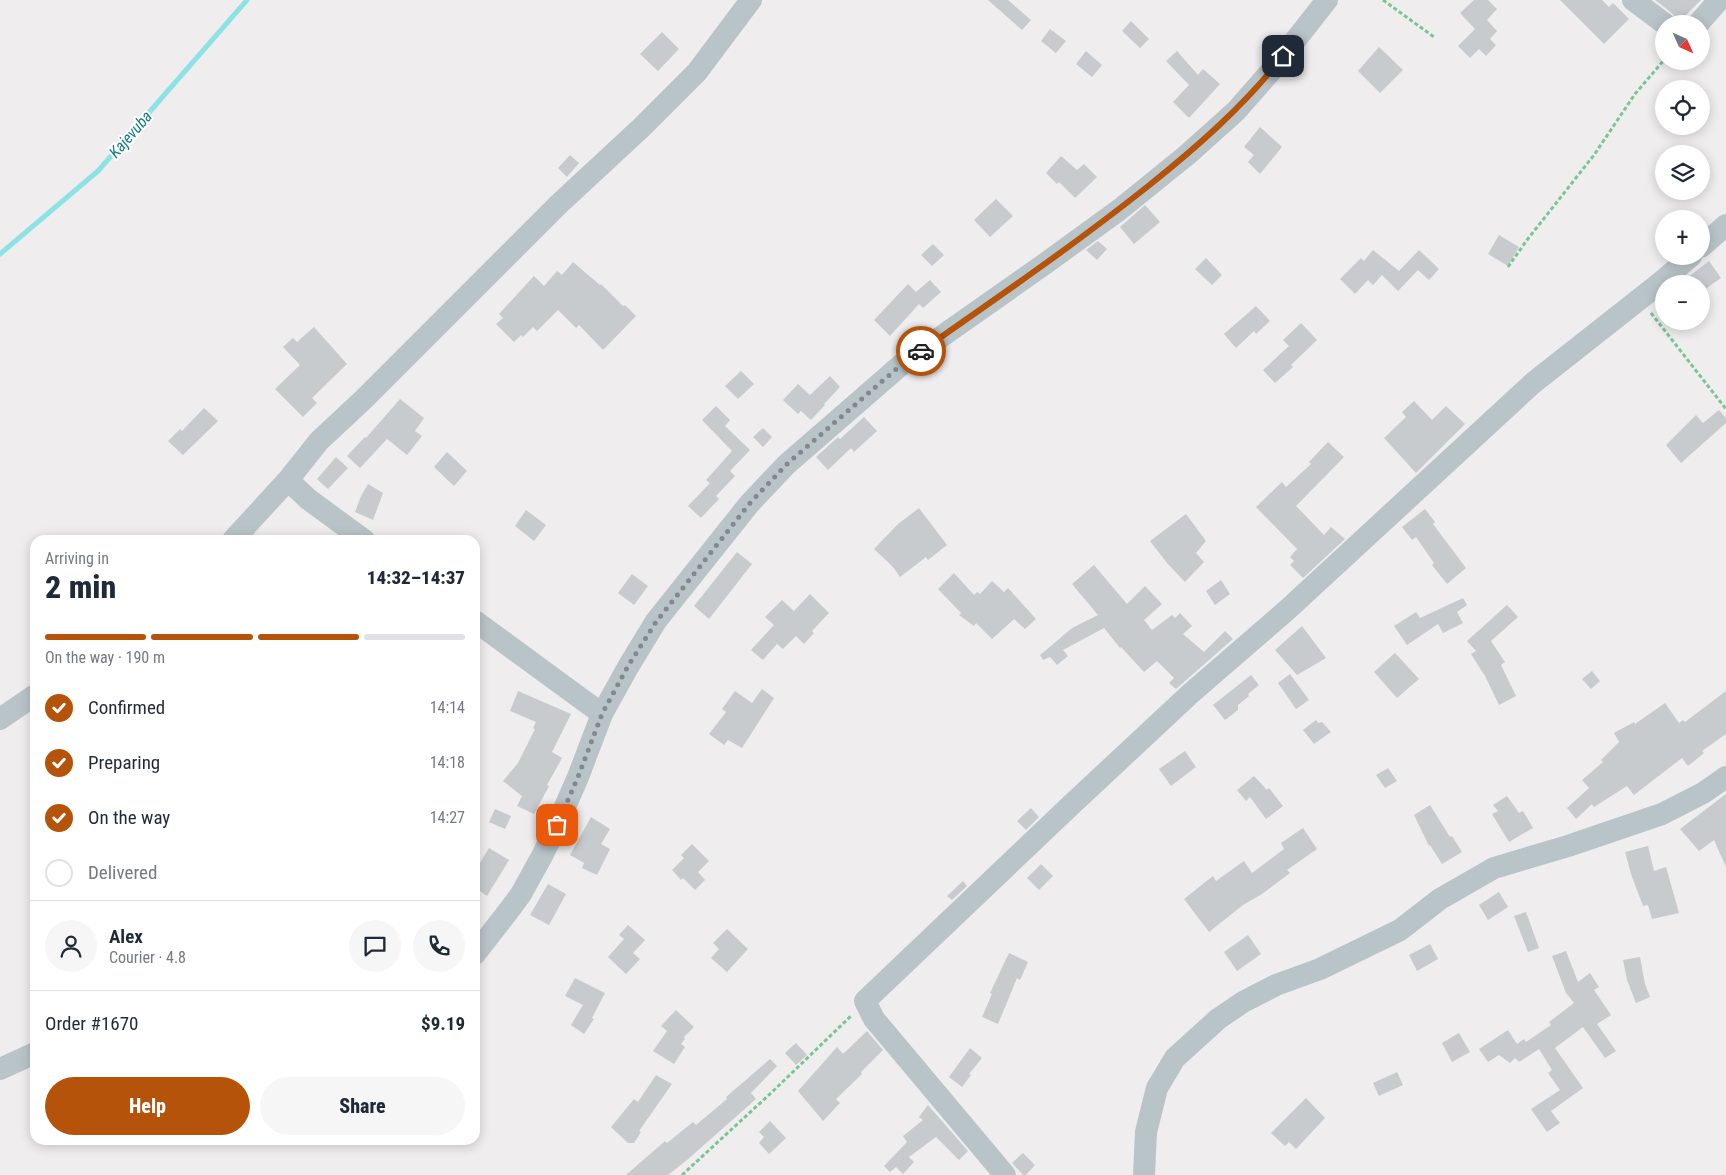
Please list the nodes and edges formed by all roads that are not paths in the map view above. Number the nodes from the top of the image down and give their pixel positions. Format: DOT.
graph roads {
  1 [pos="751,0"];
  2 [pos="1327,0"];
  3 [pos="1634,0"];
  4 [pos="1719,0"];
  5 [pos="1706,15"];
  6 [pos="1655,16"];
  7 [pos="1726,225"];
  8 [pos="1710,239"];
  9 [pos="1680,265"];
  10 [pos="288,480"];
  11 [pos="238,535"];
  12 [pos="357,535"];
  13 [pos="480,625"];
  14 [pos="30,698"];
  15 [pos="602,714"];
  16 [pos="0,719"];
  17 [pos="1726,777"];
  18 [pos="480,948"];
  19 [pos="30,1055"];
  20 [pos="0,1069"];
  21 [pos="1005,1175"];
  22 [pos="1144,1175"];
  1 -- 10 [label="street"];
  2 -- 15 [label="street"];
  3 -- 6 [label="street"];
  4 -- 5 [label="street"];
  7 -- 8 [label="street"];
  9 -- 21 [label="street"];
  10 -- 11 [label="street"];
  10 -- 12 [label="street"];
  13 -- 15 [label="street"];
  14 -- 16 [label="street"];
  15 -- 18 [label="street"];
  17 -- 22 [label="street"];
  19 -- 20 [label="street"];
}
